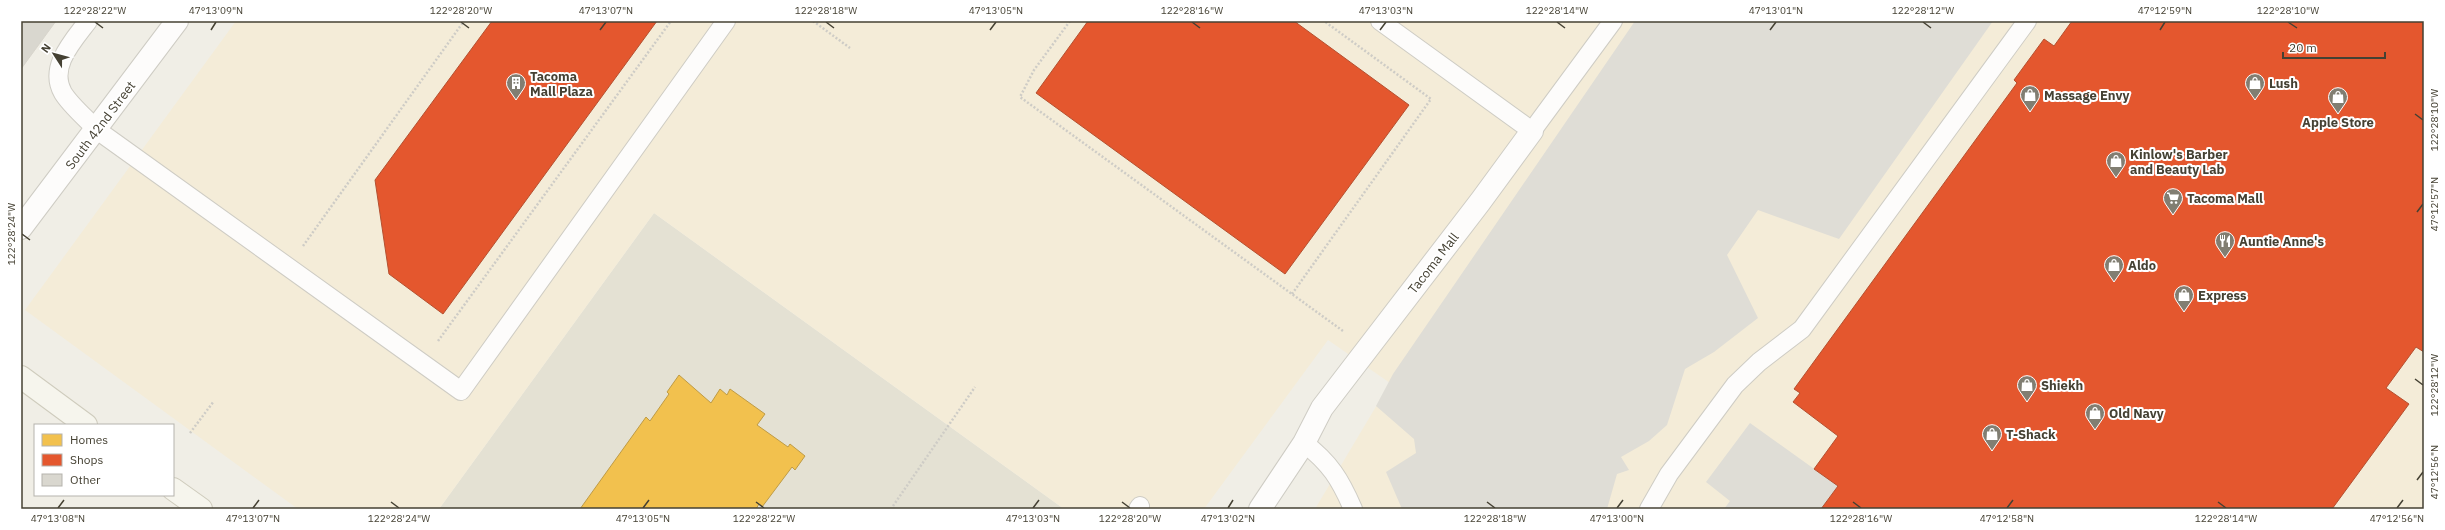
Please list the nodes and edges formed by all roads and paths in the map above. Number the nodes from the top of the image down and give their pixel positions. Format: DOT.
graph roads {
  1 [pos="88,21"];
  2 [pos="177,21"];
  3 [pos="464,21"];
  4 [pos="671,21"];
  5 [pos="726,21"];
  6 [pos="813,21"];
  7 [pos="1070,21"];
  8 [pos="1324,21"];
  9 [pos="1380,21"];
  10 [pos="1613,21"];
  11 [pos="2027,21"];
  12 [pos="850,48"];
  13 [pos="97,130"];
  14 [pos="1532,131"];
  15 [pos="21,228"];
  16 [pos="298,252"];
  17 [pos="1292,294"];
  18 [pos="1342,331"];
  19 [pos="434,347"];
  20 [pos="21,377"];
  21 [pos="975,387"];
  22 [pos="214,400"];
  23 [pos="85,424"];
  24 [pos="190,433"];
  25 [pos="1304,443"];
  26 [pos="174,490"];
  27 [pos="893,506"];
  28 [pos="201,509"];
  29 [pos="1260,509"];
  30 [pos="1353,509"];
  31 [pos="1649,509"];
  1 -- 13 [label="lane"];
  2 -- 13 [label="street, South 42nd Street"];
  3 -- 16 [label="path"];
  4 -- 19 [label="path"];
  5 -- 13 [label="lane"];
  6 -- 12 [label="path"];
  7 -- 17 [label="path"];
  8 -- 17 [label="path"];
  9 -- 14 [label="lane"];
  10 -- 14 [label="lane, Tacoma Mall"];
  11 -- 31 [label="lane"];
  13 -- 15 [label="street, South 42nd Street"];
  14 -- 25 [label="street, Tacoma Mall"];
  17 -- 18 [label="path"];
  20 -- 23 [label="main road"];
  21 -- 27 [label="path"];
  22 -- 24 [label="path"];
  25 -- 29 [label="street, Tacoma Mall"];
  25 -- 30 [label="lane"];
  26 -- 28 [label="main road"];
}
